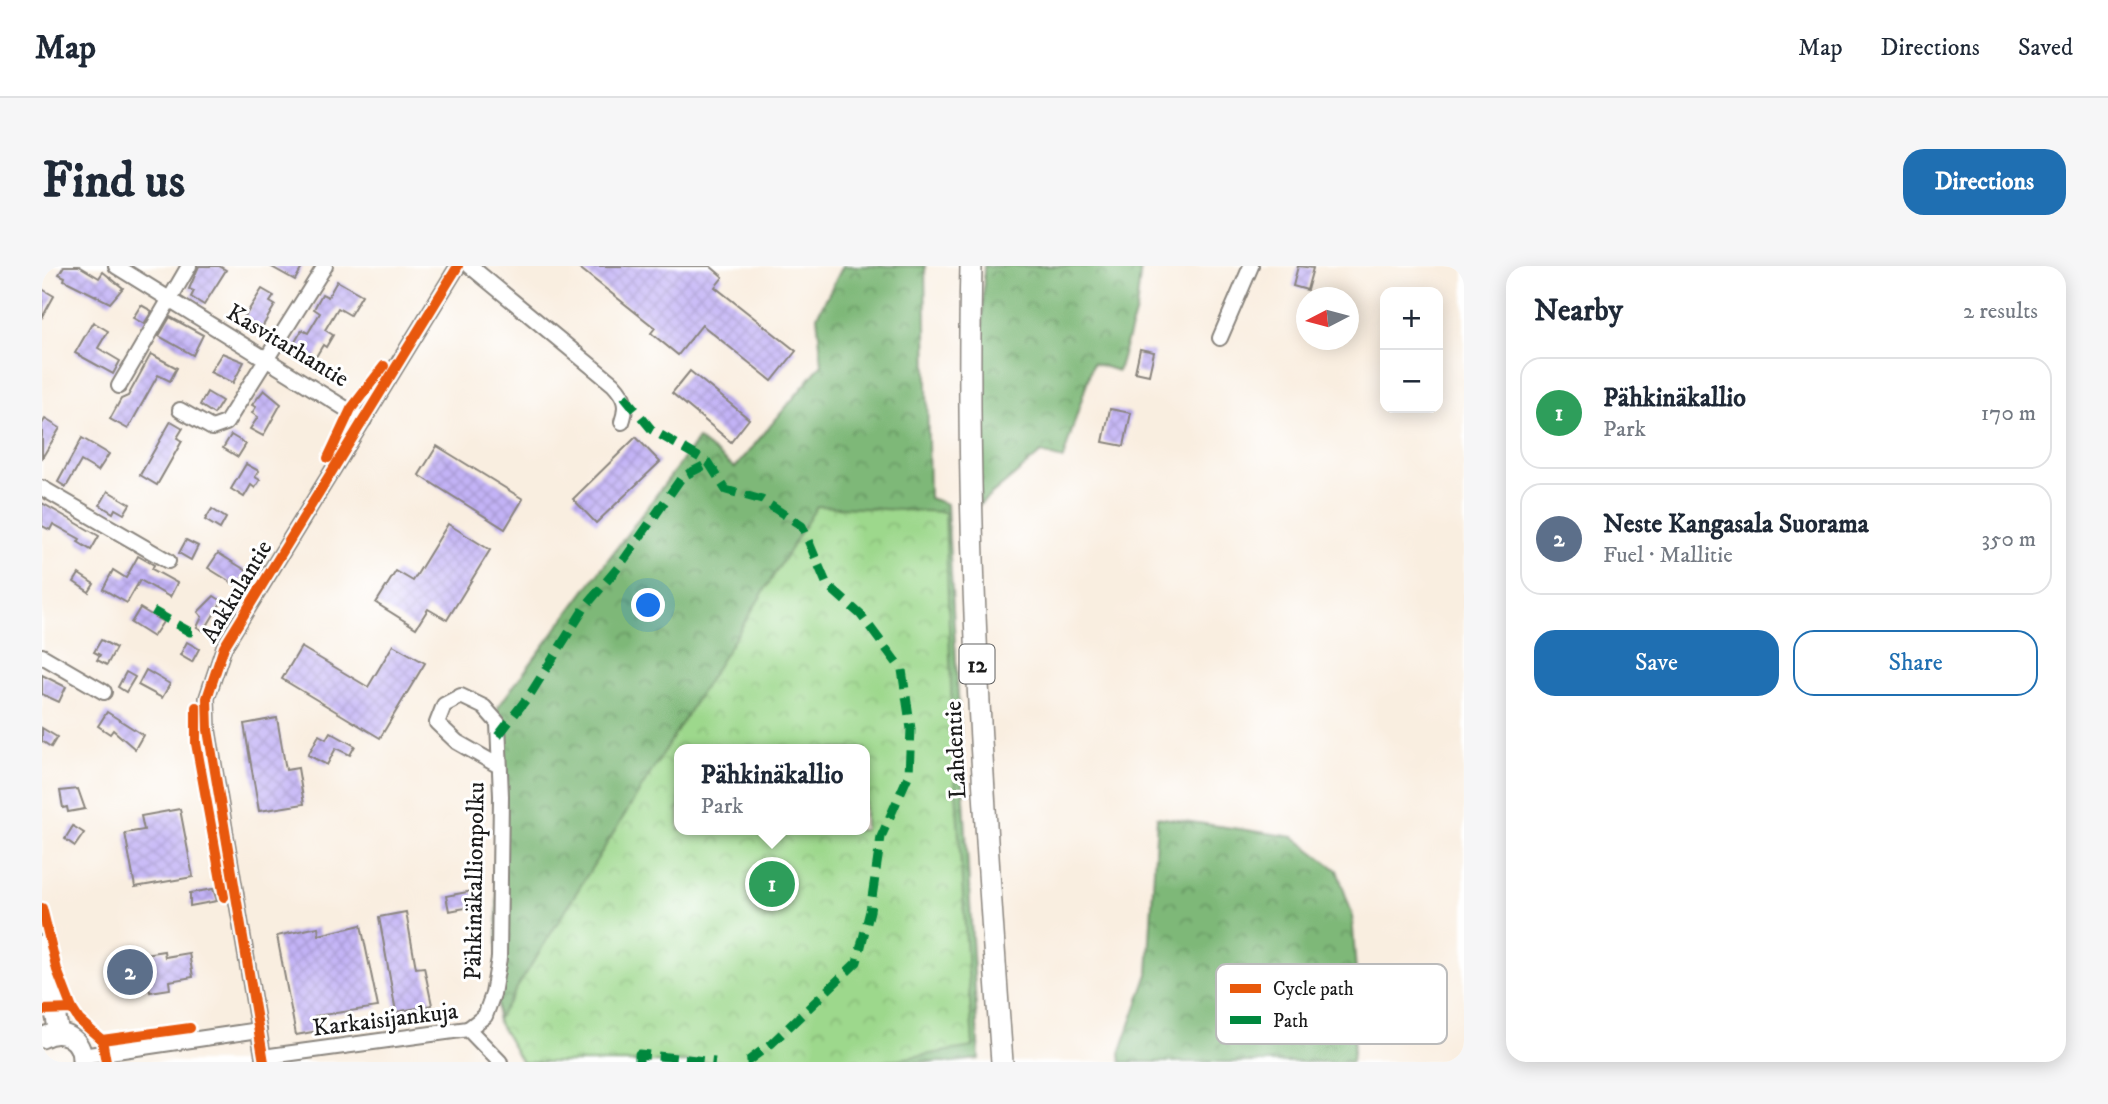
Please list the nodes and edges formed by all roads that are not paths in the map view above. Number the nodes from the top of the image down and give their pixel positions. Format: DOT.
graph roads {
  1 [pos="116,266"];
  2 [pos="189,266"];
  3 [pos="325,266"];
  4 [pos="458,266"];
  5 [pos="470,266"];
  6 [pos="971,266"];
  7 [pos="1251,266"];
  8 [pos="170,300"];
  9 [pos="1220,338"];
  10 [pos="267,359"];
  11 [pos="119,386"];
  12 [pos="180,410"];
  13 [pos="364,420"];
  14 [pos="622,422"];
  15 [pos="42,488"];
  16 [pos="168,561"];
  17 [pos="42,656"];
  18 [pos="104,692"];
  19 [pos="499,766"];
  20 [pos="42,944"];
  21 [pos="468,1028"];
  22 [pos="259,1030"];
  23 [pos="51,1035"];
  24 [pos="82,1059"];
  25 [pos="264,1060"];
  26 [pos="500,1062"];
  27 [pos="1002,1062"];
  1 -- 8 [label="street, Kasvitarhantie"];
  2 -- 8 [label="street"];
  3 -- 10 [label="street"];
  4 -- 13 [label="street, Aakkulantie"];
  5 -- 14 [label="street"];
  6 -- 27 [label="highway, Lahdentie / 12"];
  7 -- 9 [label="street"];
  8 -- 10 [label="street, Kasvitarhantie"];
  8 -- 11 [label="street"];
  10 -- 12 [label="street"];
  10 -- 13 [label="street, Kasvitarhantie"];
  13 -- 22 [label="street, Aakkulantie"];
  15 -- 16 [label="street"];
  17 -- 18 [label="street"];
  19 -- 19 [label="street, Pähkinäkallionpolku"];
  19 -- 21 [label="street, Pähkinäkallionpolku"];
  20 -- 23 [label="main road"];
  21 -- 25 [label="street, Karkaisijankuja"];
  21 -- 26 [label="street, Karkaisijankuja"];
  22 -- 24 [label="street"];
  22 -- 25 [label="street, Aakkulantie"];
  23 -- 24 [label="main road"];
}
